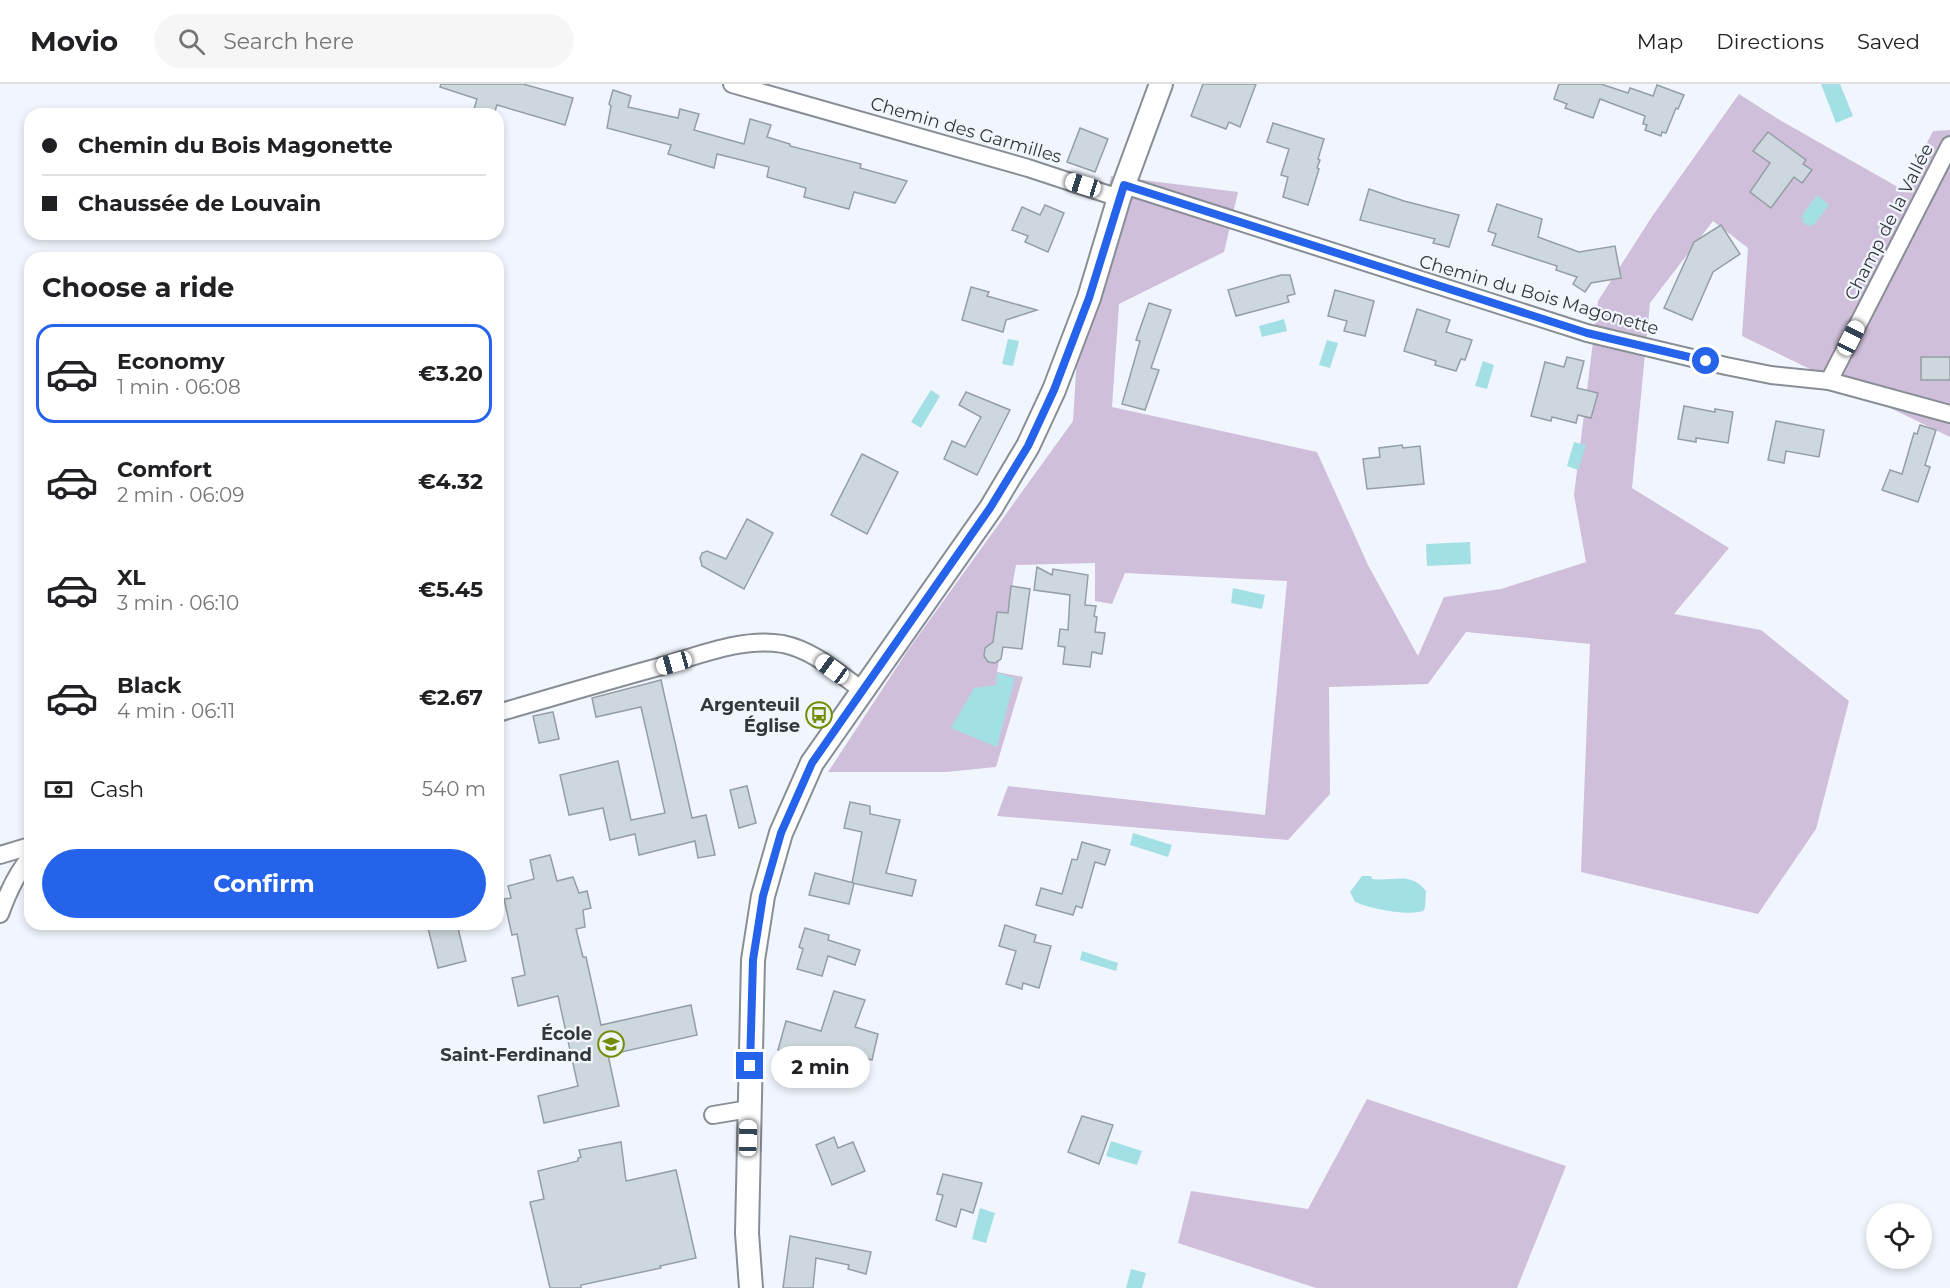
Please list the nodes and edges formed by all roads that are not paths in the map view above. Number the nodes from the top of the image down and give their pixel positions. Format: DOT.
graph roads {
  1 [pos="732,84"];
  2 [pos="1161,84"];
  3 [pos="1950,145"];
  4 [pos="1121,191"];
  5 [pos="1829,381"];
  6 [pos="1950,414"];
  7 [pos="862,690"];
  8 [pos="504,711"];
  9 [pos="24,848"];
  10 [pos="0,855"];
  11 [pos="24,867"];
  12 [pos="0,914"];
  13 [pos="749,1109"];
  14 [pos="713,1115"];
  15 [pos="751,1288"];
  1 -- 4 [label="street, Chemin des Garmilles"];
  2 -- 4 [label="main road"];
  3 -- 5 [label="street, Champ de la Vallée"];
  4 -- 5 [label="street, Chemin du Bois Magonette"];
  4 -- 7 [label="main road"];
  5 -- 6 [label="street, Chemin du Bois Magonette"];
  7 -- 8 [label="street"];
  7 -- 13 [label="main road"];
  9 -- 10 [label="street"];
  11 -- 12 [label="street"];
  13 -- 14 [label="street"];
  13 -- 15 [label="main road"];
}
